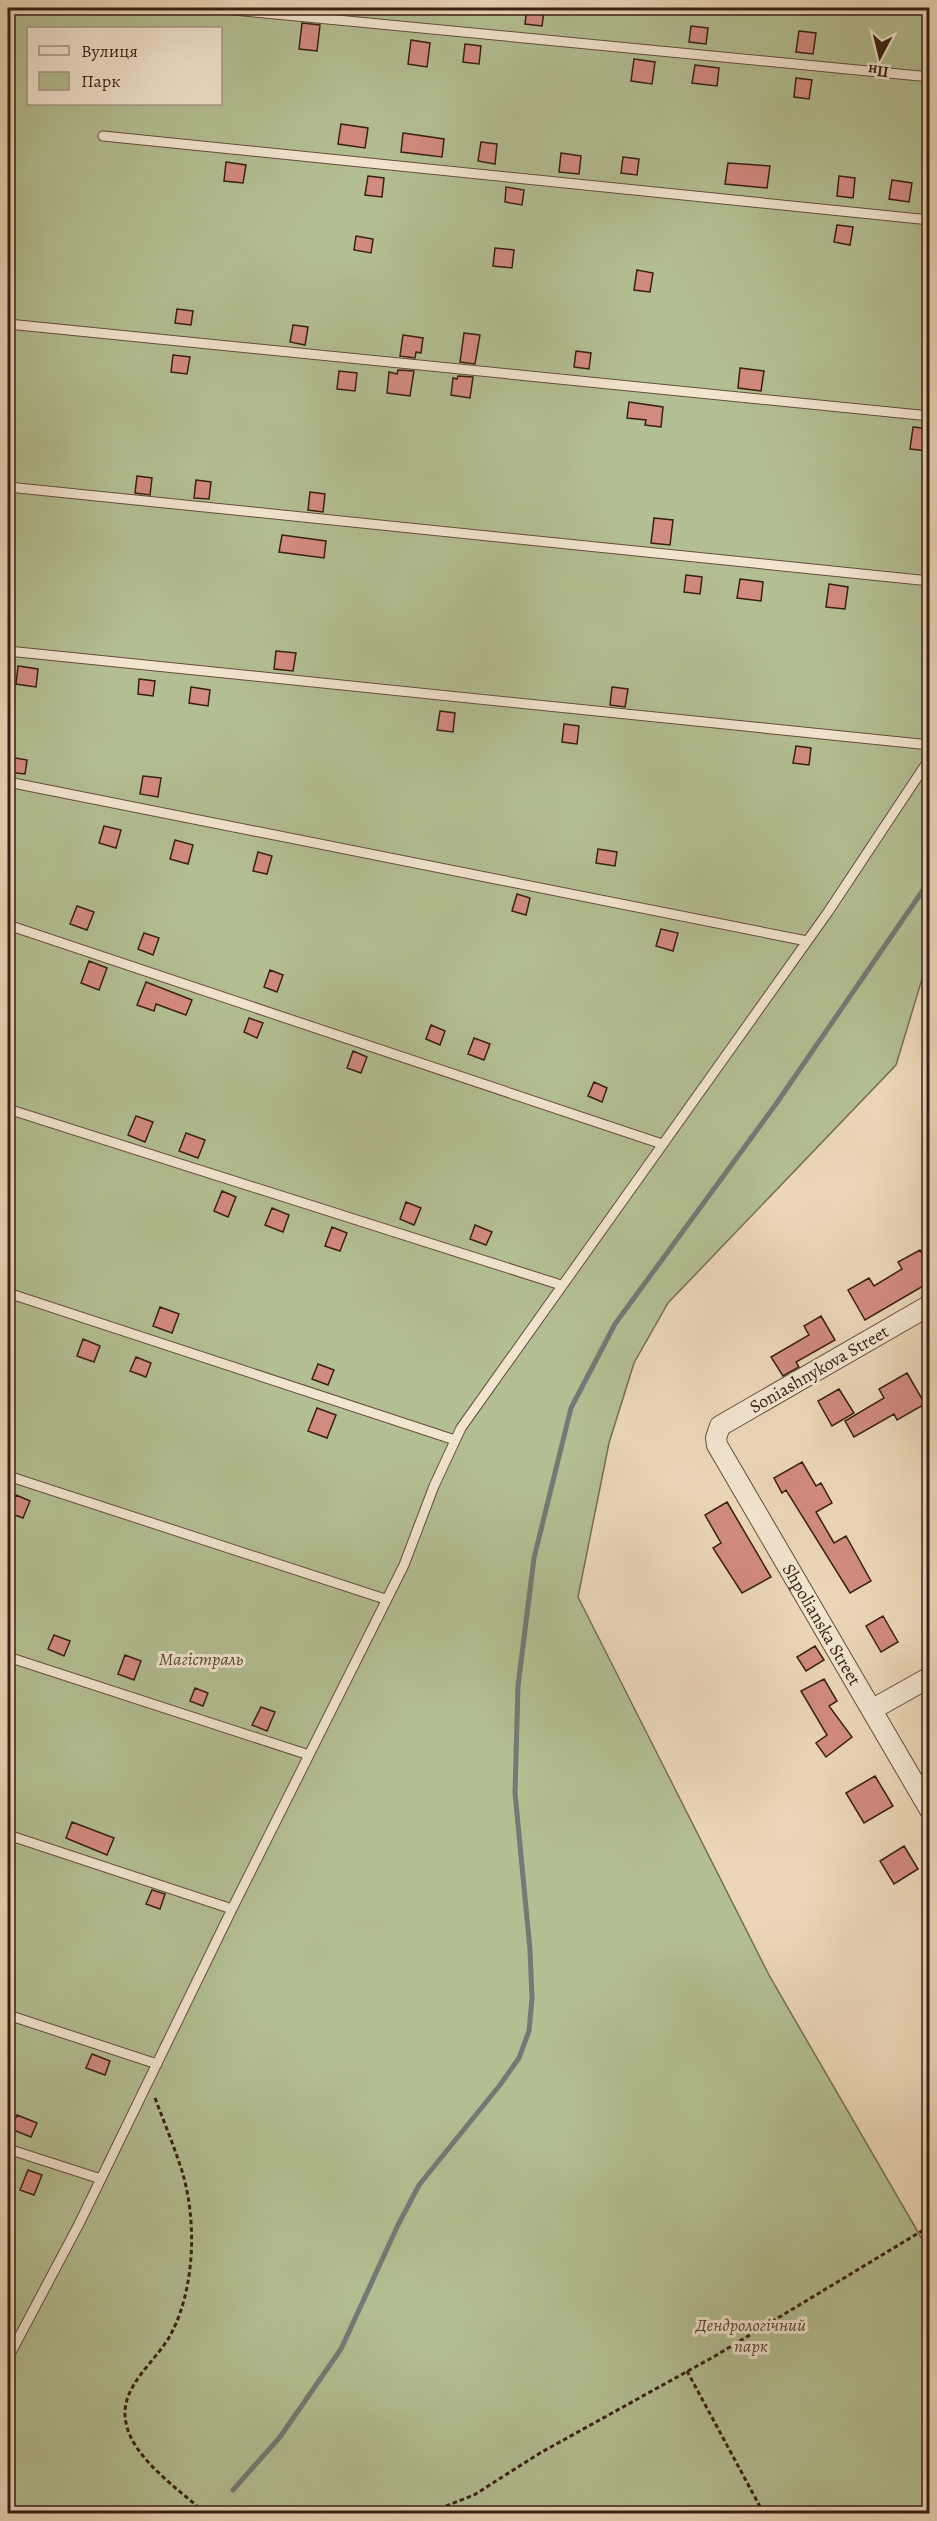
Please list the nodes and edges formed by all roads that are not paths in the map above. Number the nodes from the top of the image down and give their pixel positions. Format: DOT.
graph roads {
  1 [pos="213,8"];
  2 [pos="930,77"];
  3 [pos="104,136"];
  4 [pos="930,220"];
  5 [pos="8,324"];
  6 [pos="930,416"];
  7 [pos="8,487"];
  8 [pos="930,581"];
  9 [pos="8,651"];
  10 [pos="930,745"];
  11 [pos="930,758"];
  12 [pos="8,782"];
  13 [pos="8,925"];
  14 [pos="807,940"];
  15 [pos="8,1109"];
  16 [pos="662,1144"];
  17 [pos="561,1285"];
  18 [pos="8,1293"];
  19 [pos="930,1305"];
  20 [pos="716,1438"];
  21 [pos="455,1440"];
  22 [pos="8,1476"];
  23 [pos="386,1599"];
  24 [pos="8,1657"];
  25 [pos="930,1677"];
  26 [pos="873,1709"];
  27 [pos="309,1755"];
  28 [pos="930,1810"];
  29 [pos="8,1835"];
  30 [pos="232,1909"];
  31 [pos="8,2015"];
  32 [pos="158,2064"];
  33 [pos="8,2149"];
  34 [pos="101,2180"];
  35 [pos="11,2345"];
  36 [pos="8,2358"];
  1 -- 2 [label="lane"];
  3 -- 4 [label="lane"];
  5 -- 6 [label="lane"];
  7 -- 8 [label="lane"];
  9 -- 10 [label="lane"];
  11 -- 14 [label="lane"];
  12 -- 14 [label="lane"];
  13 -- 16 [label="lane"];
  14 -- 16 [label="lane"];
  15 -- 17 [label="lane"];
  16 -- 17 [label="lane"];
  17 -- 21 [label="lane"];
  18 -- 21 [label="lane"];
  19 -- 20 [label="street, Soniashnykova Street"];
  20 -- 26 [label="street, Shpolianska Street"];
  21 -- 23 [label="lane"];
  22 -- 23 [label="lane"];
  23 -- 27 [label="lane"];
  24 -- 27 [label="lane"];
  25 -- 26 [label="street"];
  26 -- 28 [label="street, Shpolianska Street"];
  27 -- 30 [label="lane"];
  29 -- 30 [label="lane"];
  30 -- 32 [label="lane"];
  31 -- 32 [label="lane"];
  32 -- 34 [label="lane"];
  33 -- 34 [label="lane"];
  34 -- 35 [label="lane"];
  35 -- 36 [label="lane"];
}
